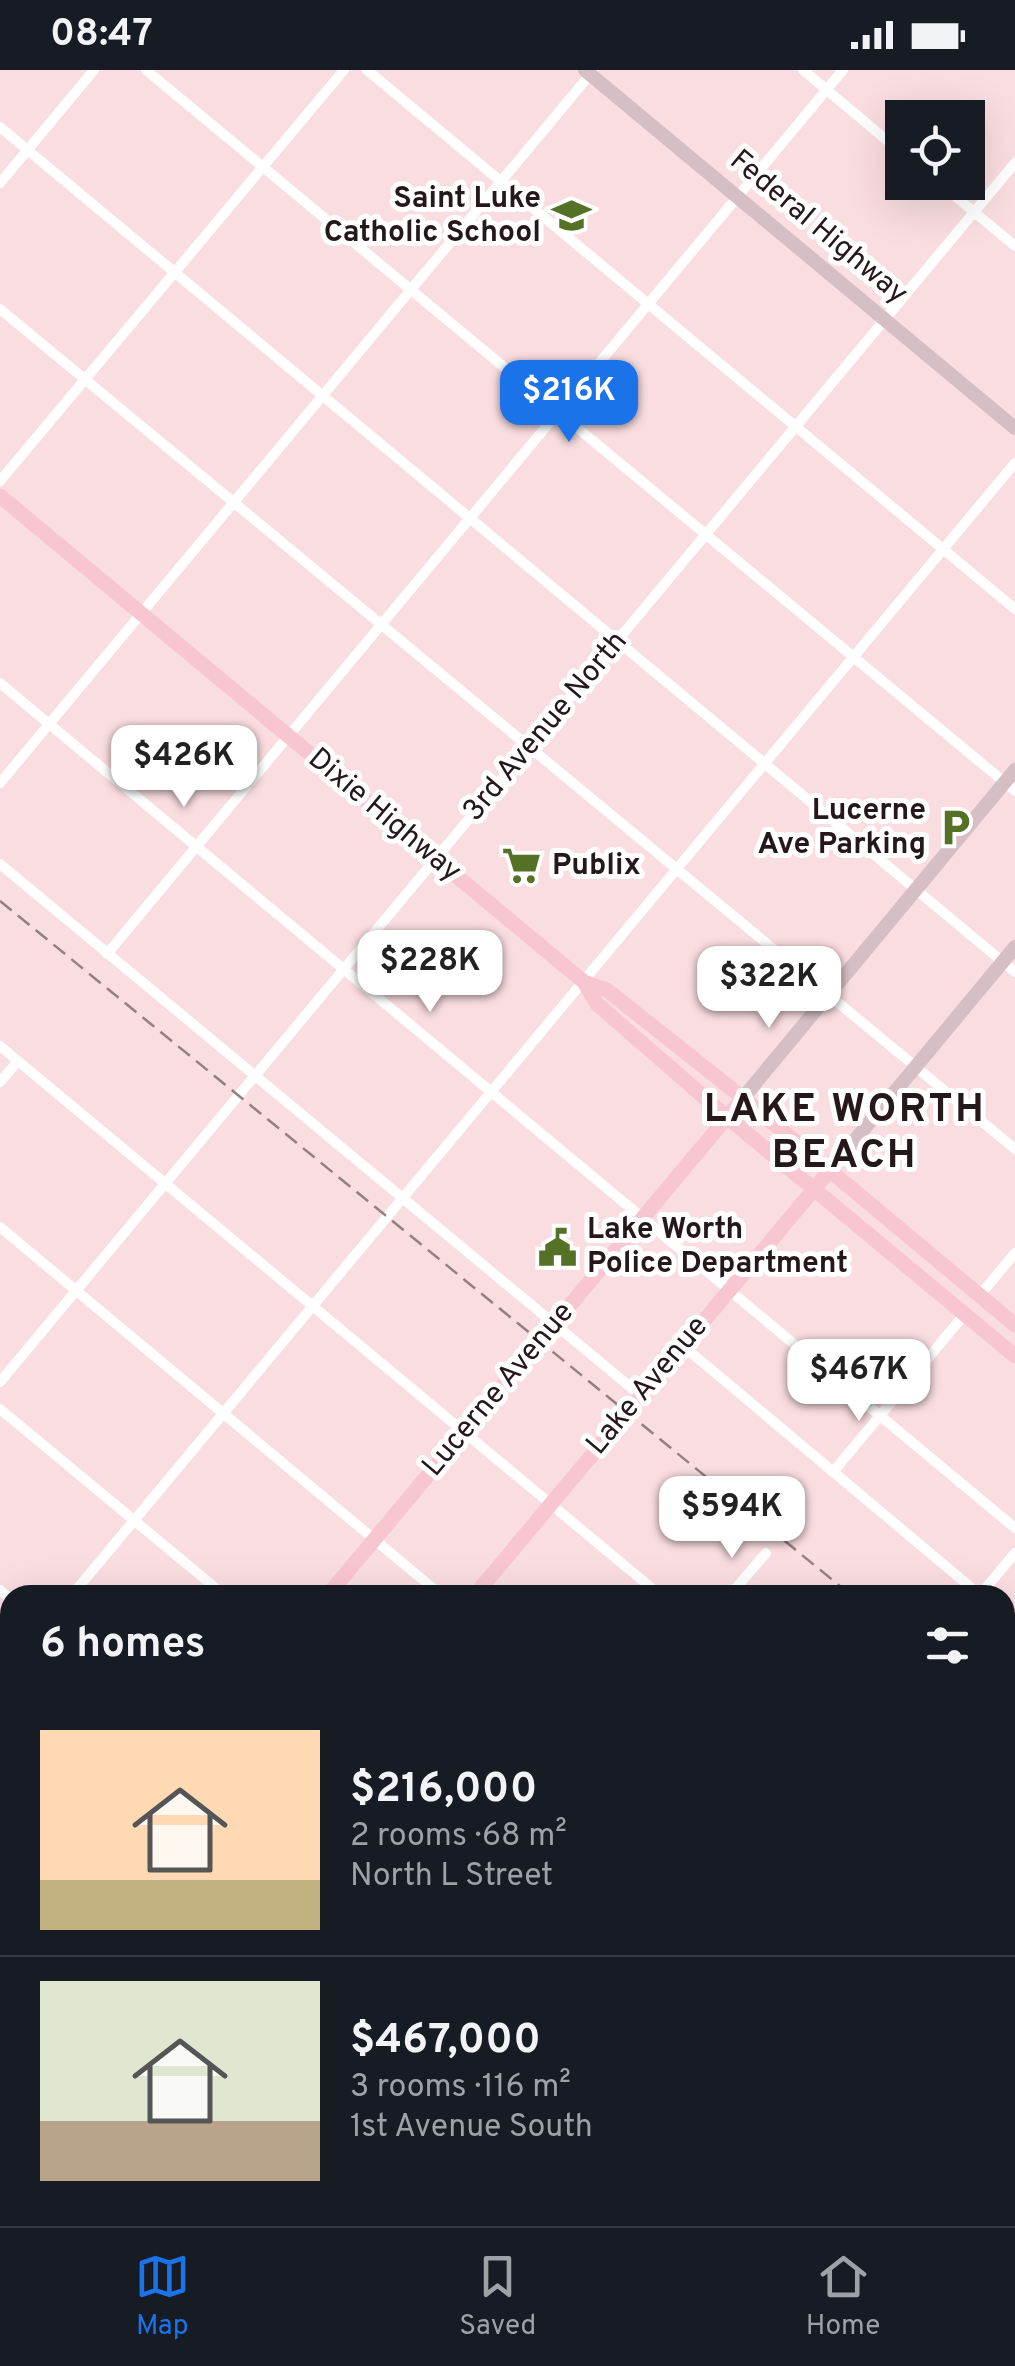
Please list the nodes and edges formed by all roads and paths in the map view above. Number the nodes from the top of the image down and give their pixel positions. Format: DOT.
graph roads {
  1 [pos="94,70"];
  2 [pos="146,70"];
  3 [pos="344,70"];
  4 [pos="367,70"];
  5 [pos="803,70"];
  6 [pos="843,70"];
  7 [pos="590,71"];
  8 [pos="827,90"];
  9 [pos="0,127"];
  10 [pos="885,139"];
  11 [pos="28,150"];
  12 [pos="1015,163"];
  13 [pos="264,166"];
  14 [pos="501,181"];
  15 [pos="0,183"];
  16 [pos="737,196"];
  17 [pos="960,200"];
  18 [pos="974,212"];
  19 [pos="1015,246"];
  20 [pos="175,273"];
  21 [pos="412,288"];
  22 [pos="648,304"];
  23 [pos="0,309"];
  24 [pos="886,320"];
  25 [pos="86,380"];
  26 [pos="322,396"];
  27 [pos="559,411"];
  28 [pos="796,427"];
  29 [pos="1015,428"];
  30 [pos="1015,463"];
  31 [pos="0,482"];
  32 [pos="0,496"];
  33 [pos="233,503"];
  34 [pos="470,518"];
  35 [pos="706,534"];
  36 [pos="943,550"];
  37 [pos="1015,609"];
  38 [pos="142,614"];
  39 [pos="380,626"];
  40 [pos="617,641"];
  41 [pos="854,656"];
  42 [pos="0,683"];
  43 [pos="49,724"];
  44 [pos="289,736"];
  45 [pos="528,748"];
  46 [pos="764,764"];
  47 [pos="1015,770"];
  48 [pos="0,783"];
  49 [pos="1010,786"];
  50 [pos="196,846"];
  51 [pos="436,860"];
  52 [pos="0,864"];
  53 [pos="677,869"];
  54 [pos="915,889"];
  55 [pos="1015,947"];
  56 [pos="107,954"];
  57 [pos="1009,967"];
  58 [pos="343,969"];
  59 [pos="584,982"];
  60 [pos="828,993"];
  61 [pos="0,1046"];
  62 [pos="18,1061"];
  63 [pos="916,1066"];
  64 [pos="253,1076"];
  65 [pos="0,1082"];
  66 [pos="491,1092"];
  67 [pos="743,1098"];
  68 [pos="726,1118"];
  69 [pos="1015,1148"];
  70 [pos="830,1170"];
  71 [pos="164,1183"];
  72 [pos="814,1189"];
  73 [pos="402,1198"];
  74 [pos="642,1218"];
  75 [pos="0,1228"];
  76 [pos="1015,1253"];
  77 [pos="729,1290"];
  78 [pos="76,1291"];
  79 [pos="980,1295"];
  80 [pos="313,1306"];
  81 [pos="964,1315"];
  82 [pos="553,1325"];
  83 [pos="1015,1325"];
  84 [pos="682,1345"];
  85 [pos="1015,1356"];
  86 [pos="0,1382"];
  87 [pos="640,1395"];
  88 [pos="0,1409"];
  89 [pos="224,1414"];
  90 [pos="880,1416"];
  91 [pos="464,1432"];
  92 [pos="832,1472"];
  93 [pos="551,1504"];
  94 [pos="134,1521"];
  95 [pos="1015,1528"];
  96 [pos="374,1539"];
  97 [pos="766,1553"];
  98 [pos="1015,1553"];
  99 [pos="80,1585"];
  100 [pos="212,1585"];
  101 [pos="336,1585"];
  102 [pos="429,1585"];
  103 [pos="483,1585"];
  104 [pos="648,1585"];
  105 [pos="739,1585"];
  106 [pos="968,1585"];
  107 [pos="988,1585"];
  1 -- 11 [label="street"];
  2 -- 13 [label="street"];
  3 -- 13 [label="street"];
  4 -- 14 [label="street"];
  5 -- 8 [label="street"];
  6 -- 8 [label="street"];
  7 -- 14 [label="street"];
  7 -- 16 [label="main road, Federal Highway"];
  8 -- 10 [label="street"];
  8 -- 16 [label="street"];
  9 -- 11 [label="street"];
  11 -- 15 [label="street"];
  11 -- 20 [label="street"];
  12 -- 18 [label="street, 3rd Avenue North"];
  13 -- 20 [label="street"];
  13 -- 21 [label="street"];
  14 -- 21 [label="street"];
  14 -- 22 [label="street"];
  16 -- 22 [label="street"];
  16 -- 24 [label="main road, Federal Highway"];
  17 -- 18 [label="street"];
  18 -- 19 [label="street"];
  18 -- 24 [label="street, 3rd Avenue North"];
  20 -- 25 [label="street"];
  20 -- 26 [label="street"];
  21 -- 26 [label="street"];
  21 -- 27 [label="street"];
  22 -- 27 [label="street"];
  22 -- 28 [label="street"];
  23 -- 25 [label="street"];
  24 -- 28 [label="street, 3rd Avenue North"];
  24 -- 29 [label="main road, Federal Highway"];
  25 -- 31 [label="street"];
  25 -- 33 [label="street"];
  26 -- 33 [label="street"];
  26 -- 34 [label="street"];
  27 -- 34 [label="street"];
  27 -- 35 [label="street"];
  28 -- 35 [label="street, 3rd Avenue North"];
  28 -- 36 [label="street"];
  30 -- 36 [label="street"];
  32 -- 38 [label="main road, Dixie Highway"];
  33 -- 38 [label="street"];
  33 -- 39 [label="street"];
  34 -- 39 [label="street"];
  34 -- 40 [label="street"];
  35 -- 40 [label="street, 3rd Avenue North"];
  35 -- 41 [label="street"];
  36 -- 37 [label="street"];
  36 -- 41 [label="street"];
  38 -- 43 [label="street"];
  38 -- 44 [label="main road, Dixie Highway"];
  39 -- 44 [label="street"];
  39 -- 45 [label="street"];
  40 -- 45 [label="street, 3rd Avenue North"];
  40 -- 46 [label="street"];
  41 -- 46 [label="street"];
  41 -- 49 [label="street"];
  42 -- 43 [label="street"];
  43 -- 48 [label="street"];
  43 -- 50 [label="street"];
  44 -- 50 [label="street"];
  44 -- 51 [label="main road, Dixie Highway"];
  45 -- 51 [label="street, 3rd Avenue North"];
  45 -- 53 [label="street"];
  46 -- 53 [label="street"];
  46 -- 54 [label="street"];
  47 -- 49 [label="main road, Lucerne Avenue"];
  49 -- 54 [label="main road, Lucerne Avenue"];
  50 -- 56 [label="street"];
  50 -- 58 [label="street"];
  51 -- 58 [label="street, 3rd Avenue North"];
  51 -- 59 [label="main road, Dixie Highway"];
  52 -- 56 [label="street"];
  53 -- 59 [label="street"];
  53 -- 60 [label="street"];
  54 -- 57 [label="street"];
  54 -- 60 [label="main road, Lucerne Avenue"];
  55 -- 57 [label="main road, Lake Avenue"];
  56 -- 64 [label="street"];
  57 -- 63 [label="main road, Lake Avenue"];
  58 -- 64 [label="street, 3rd Avenue North"];
  58 -- 66 [label="street"];
  59 -- 66 [label="street"];
  59 -- 67 [label="main road, Dixie Highway"];
  59 -- 68 [label="main road, Dixie Highway"];
  60 -- 63 [label="street"];
  60 -- 67 [label="main road, Lucerne Avenue"];
  61 -- 62 [label="street"];
  62 -- 65 [label="street"];
  62 -- 71 [label="street"];
  63 -- 69 [label="street"];
  63 -- 70 [label="main road, Lake Avenue"];
  64 -- 71 [label="street, 3rd Avenue North"];
  64 -- 73 [label="street"];
  66 -- 73 [label="street"];
  66 -- 74 [label="street"];
  67 -- 68 [label="main road, Lucerne Avenue"];
  67 -- 70 [label="main road, Dixie Highway"];
  68 -- 72 [label="main road, Dixie Highway"];
  68 -- 74 [label="main road, Lucerne Avenue"];
  70 -- 72 [label="main road, Lake Avenue"];
  70 -- 79 [label="main road, Dixie Highway"];
  71 -- 78 [label="street, 3rd Avenue North"];
  71 -- 80 [label="street"];
  72 -- 77 [label="main road, Lake Avenue"];
  72 -- 81 [label="main road, Dixie Highway"];
  73 -- 80 [label="street"];
  73 -- 82 [label="street"];
  74 -- 77 [label="street"];
  74 -- 82 [label="main road, Lucerne Avenue"];
  75 -- 78 [label="street"];
  76 -- 79 [label="street"];
  77 -- 84 [label="main road, Lake Avenue"];
  77 -- 90 [label="street"];
  78 -- 86 [label="street, 3rd Avenue North"];
  78 -- 89 [label="street"];
  79 -- 83 [label="main road, Dixie Highway"];
  80 -- 89 [label="street"];
  80 -- 91 [label="street"];
  81 -- 85 [label="main road, Dixie Highway"];
  81 -- 90 [label="street"];
  82 -- 87 [label="street"];
  82 -- 91 [label="main road, Lucerne Avenue"];
  84 -- 87 [label="main road, Lake Avenue"];
  84 -- 92 [label="street"];
  87 -- 93 [label="main road, Lake Avenue"];
  88 -- 94 [label="street"];
  89 -- 94 [label="street"];
  89 -- 96 [label="street"];
  90 -- 92 [label="street"];
  90 -- 95 [label="street"];
  91 -- 93 [label="street"];
  91 -- 96 [label="main road, Lucerne Avenue"];
  92 -- 106 [label="street"];
  93 -- 103 [label="main road, Lake Avenue"];
  93 -- 104 [label="street"];
  94 -- 99 [label="street"];
  94 -- 100 [label="street"];
  96 -- 101 [label="main road, Lucerne Avenue"];
  96 -- 102 [label="street"];
  97 -- 105 [label="street"];
  98 -- 107 [label="street"];
}
